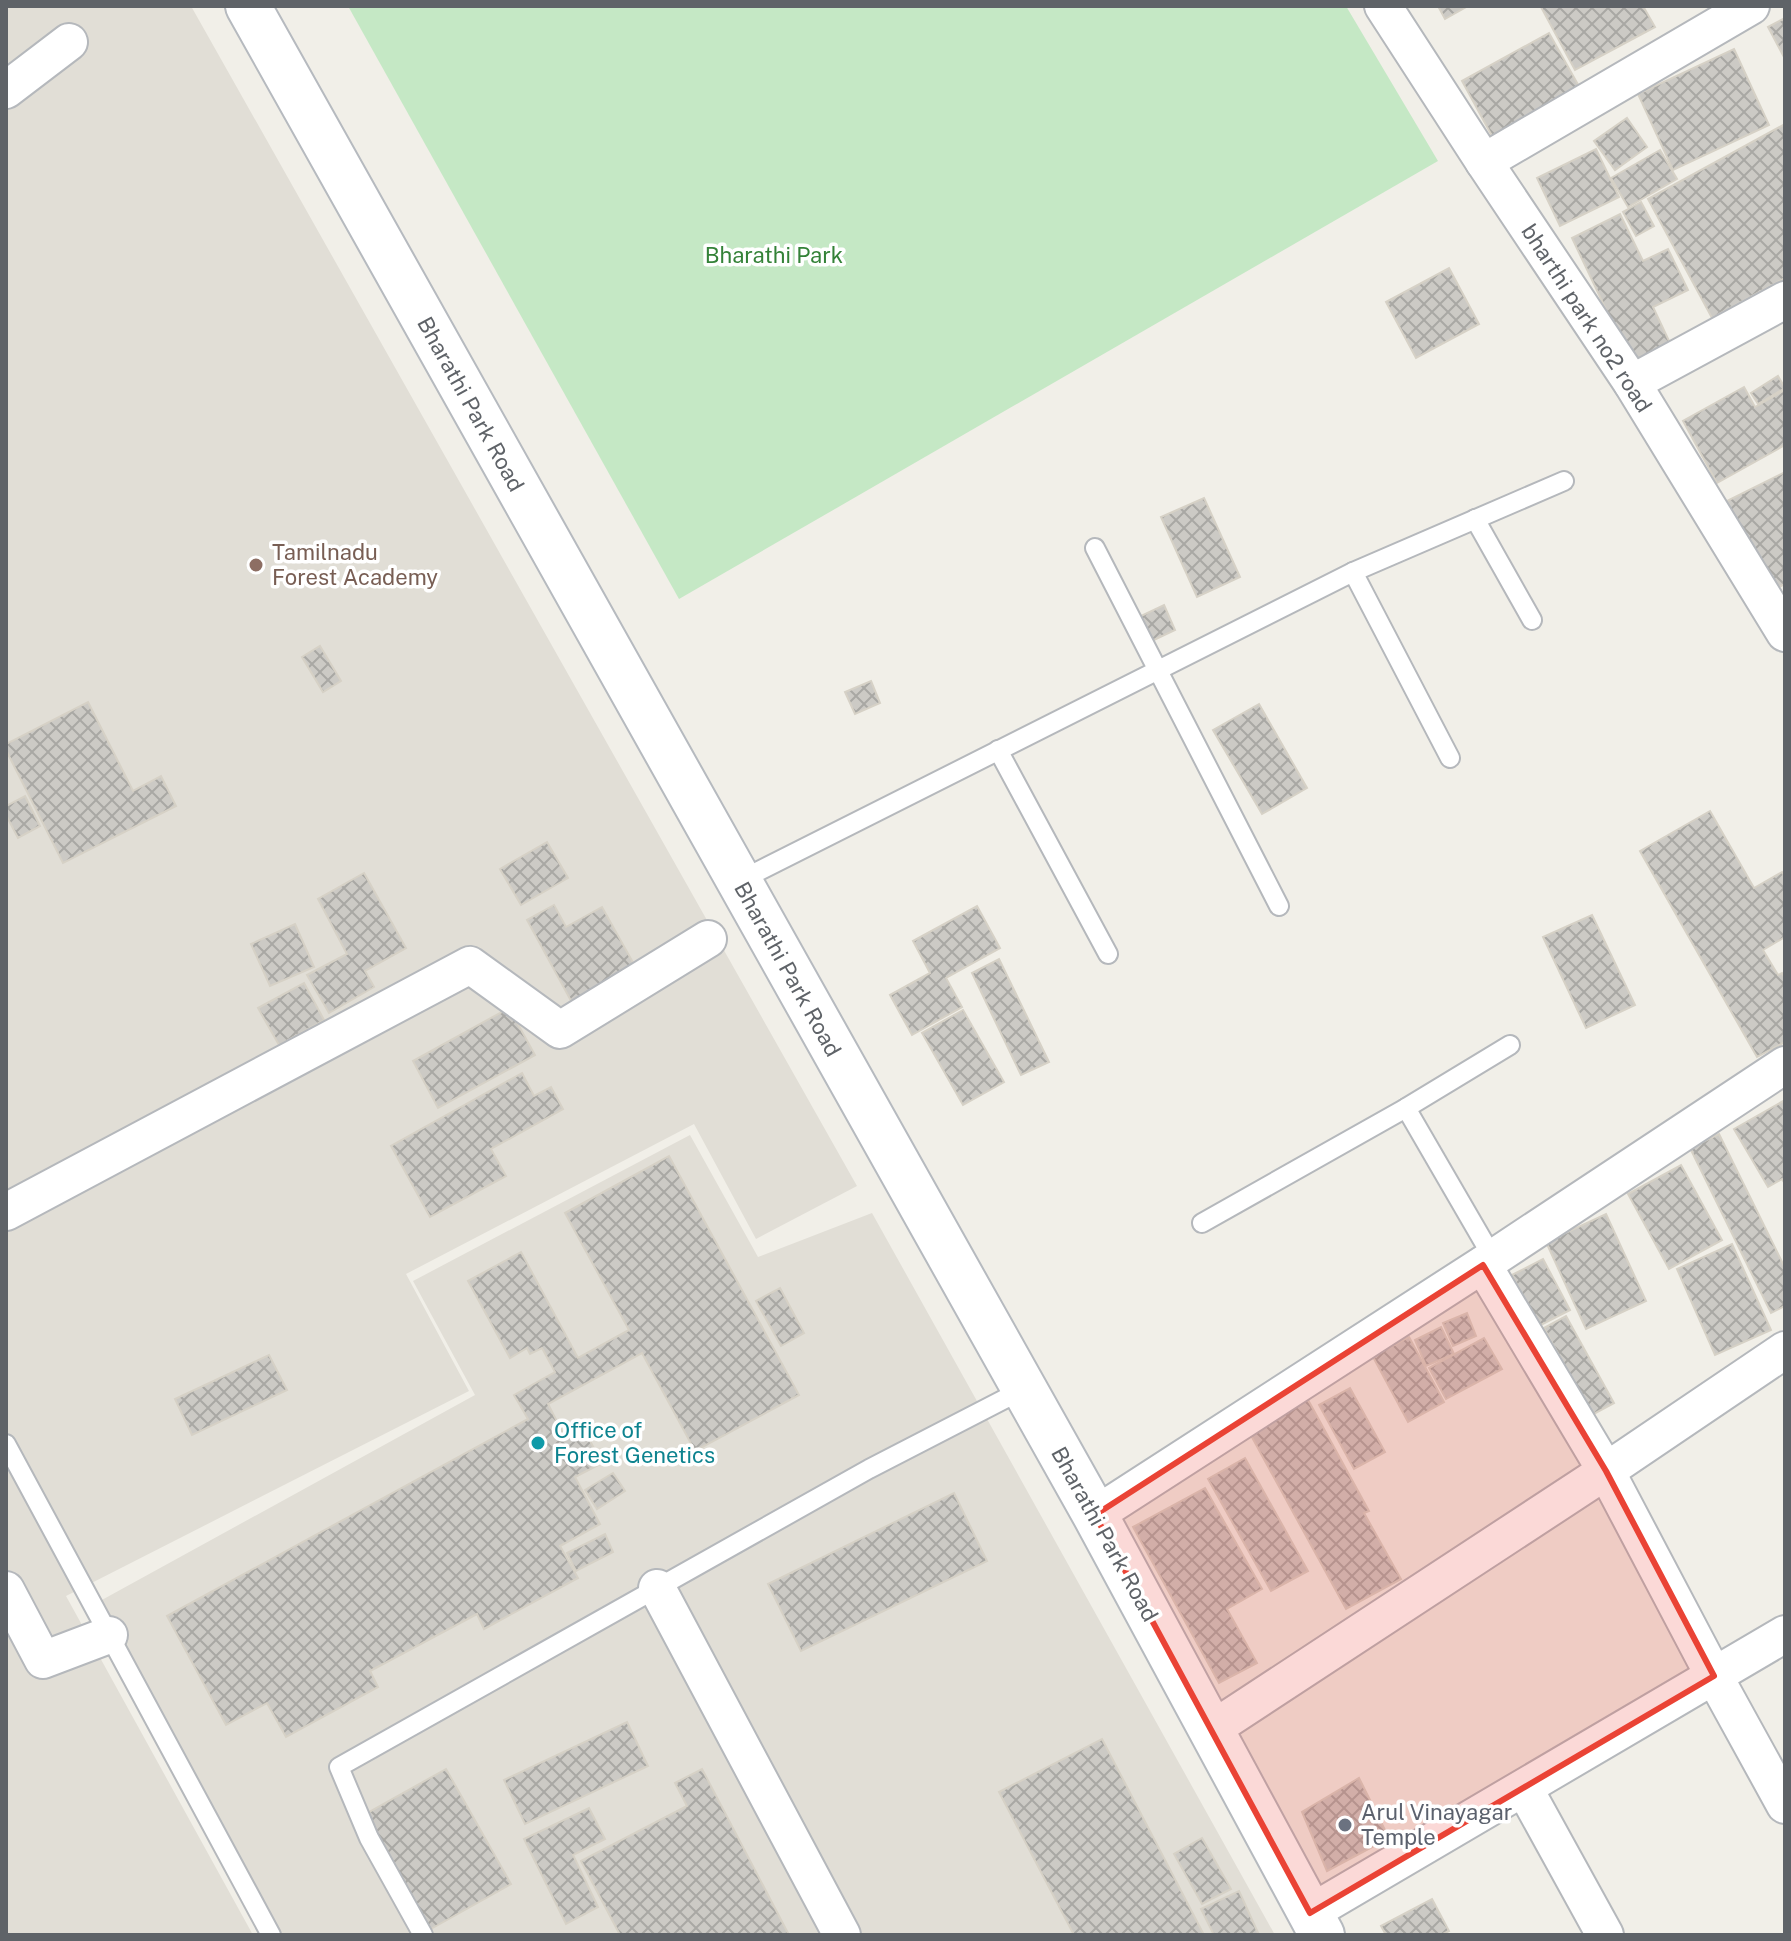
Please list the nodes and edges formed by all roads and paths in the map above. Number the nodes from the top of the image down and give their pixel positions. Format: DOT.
graph roads {
  1 [pos="248,6"];
  2 [pos="1383,6"];
  3 [pos="1751,6"];
  4 [pos="69,42"];
  5 [pos="6,90"];
  6 [pos="1484,162"];
  7 [pos="1785,300"];
  8 [pos="1632,383"];
  9 [pos="1564,481"];
  10 [pos="1475,519"];
  11 [pos="1095,548"];
  12 [pos="1353,572"];
  13 [pos="1532,620"];
  14 [pos="1785,633"];
  15 [pos="1157,670"];
  16 [pos="998,750"];
  17 [pos="1450,758"];
  18 [pos="739,881"];
  19 [pos="1279,906"];
  20 [pos="708,939"];
  21 [pos="1108,954"];
  22 [pos="1510,1045"];
  23 [pos="1785,1065"];
  24 [pos="1406,1108"];
  25 [pos="6,1212"];
  26 [pos="1202,1223"];
  27 [pos="1488,1262"];
  28 [pos="1785,1350"];
  29 [pos="1024,1389"];
  30 [pos="6,1444"];
  31 [pos="1606,1471"];
  32 [pos="1095,1515"];
  33 [pos="657,1588"];
  34 [pos="6,1590"];
  35 [pos="1785,1634"];
  36 [pos="109,1635"];
  37 [pos="1714,1676"];
  38 [pos="1211,1730"];
  39 [pos="1524,1788"];
  40 [pos="1785,1805"];
  41 [pos="1317,1928"];
  42 [pos="271,1935"];
  43 [pos="423,1935"];
  44 [pos="842,1935"];
  45 [pos="1605,1935"];
  1 -- 18 [label="main road, Bharathi Park Road"];
  2 -- 6 [label="street, bharthi park no2 road"];
  3 -- 6 [label="street"];
  4 -- 5 [label="street"];
  6 -- 8 [label="street, bharthi park no2 road"];
  7 -- 8 [label="street"];
  8 -- 14 [label="street, bharthi park no2 road"];
  9 -- 10 [label="lane"];
  10 -- 12 [label="lane"];
  10 -- 13 [label="lane"];
  11 -- 15 [label="lane"];
  12 -- 15 [label="lane"];
  12 -- 17 [label="lane"];
  15 -- 16 [label="lane"];
  15 -- 19 [label="lane"];
  16 -- 18 [label="lane"];
  16 -- 21 [label="lane"];
  18 -- 29 [label="main road, Bharathi Park Road"];
  20 -- 25 [label="street"];
  22 -- 24 [label="lane"];
  23 -- 27 [label="street"];
  24 -- 26 [label="lane"];
  24 -- 27 [label="lane"];
  27 -- 31 [label="street"];
  27 -- 32 [label="street"];
  28 -- 31 [label="street"];
  29 -- 32 [label="main road, Bharathi Park Road"];
  29 -- 33 [label="lane"];
  30 -- 36 [label="lane"];
  31 -- 37 [label="street"];
  31 -- 38 [label="street"];
  32 -- 38 [label="main road, Bharathi Park Road"];
  33 -- 43 [label="lane"];
  33 -- 44 [label="street"];
  34 -- 36 [label="street"];
  35 -- 37 [label="street"];
  36 -- 42 [label="lane"];
  37 -- 39 [label="street"];
  37 -- 40 [label="street"];
  38 -- 41 [label="main road, Bharathi Park Road"];
  39 -- 41 [label="street"];
  39 -- 45 [label="street"];
}
